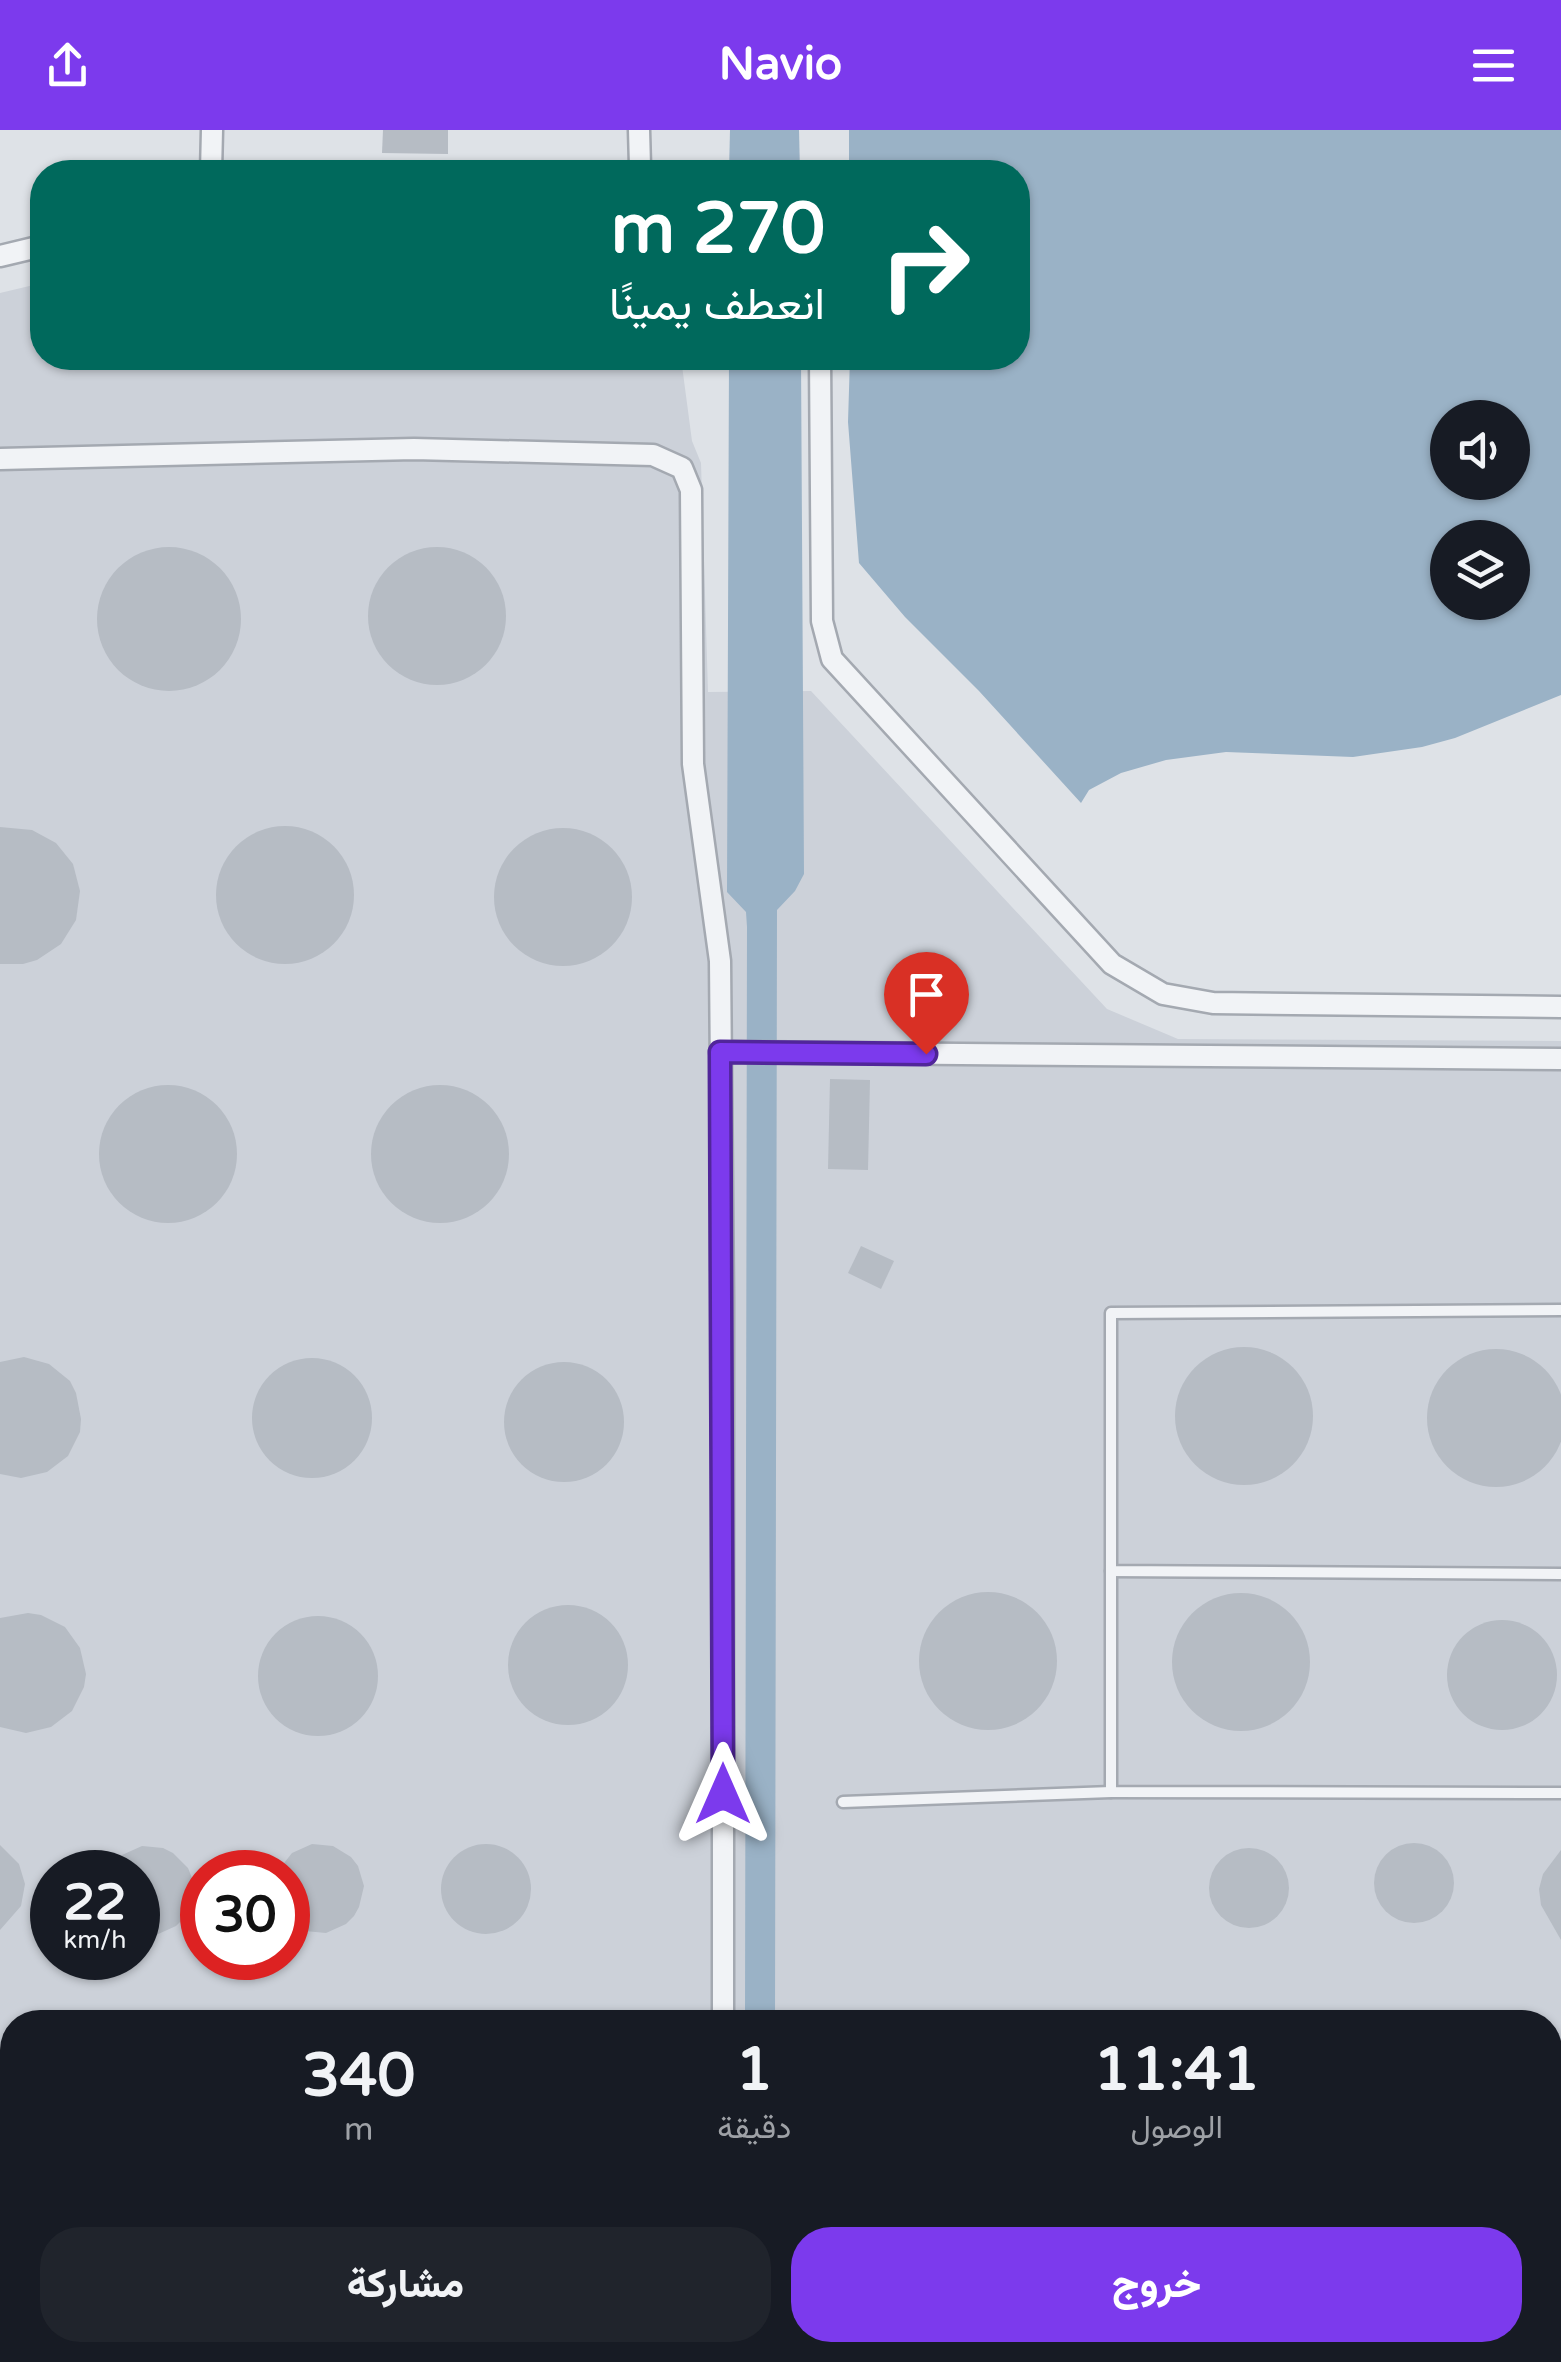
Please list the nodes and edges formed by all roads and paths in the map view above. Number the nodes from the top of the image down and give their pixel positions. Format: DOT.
graph roads {
  1 [pos="212,130"];
  2 [pos="639,130"];
  3 [pos="211,160"];
  4 [pos="640,160"];
  5 [pos="30,249"];
  6 [pos="0,256"];
  7 [pos="820,370"];
  8 [pos="0,459"];
  9 [pos="1561,1006"];
  10 [pos="729,1052"];
  11 [pos="1561,1059"];
  12 [pos="1561,1310"];
  13 [pos="1112,1571"];
  14 [pos="1561,1574"];
  15 [pos="1111,1792"];
  16 [pos="1561,1793"];
  17 [pos="842,1802"];
  18 [pos="724,2010"];
  1 -- 3 [label="street"];
  2 -- 4 [label="street"];
  5 -- 6 [label="street"];
  7 -- 9 [label="street"];
  8 -- 10 [label="street"];
  10 -- 11 [label="street"];
  10 -- 18 [label="street"];
  12 -- 13 [label="lane"];
  13 -- 14 [label="lane"];
  13 -- 15 [label="lane"];
  15 -- 16 [label="lane"];
  15 -- 17 [label="lane"];
}
